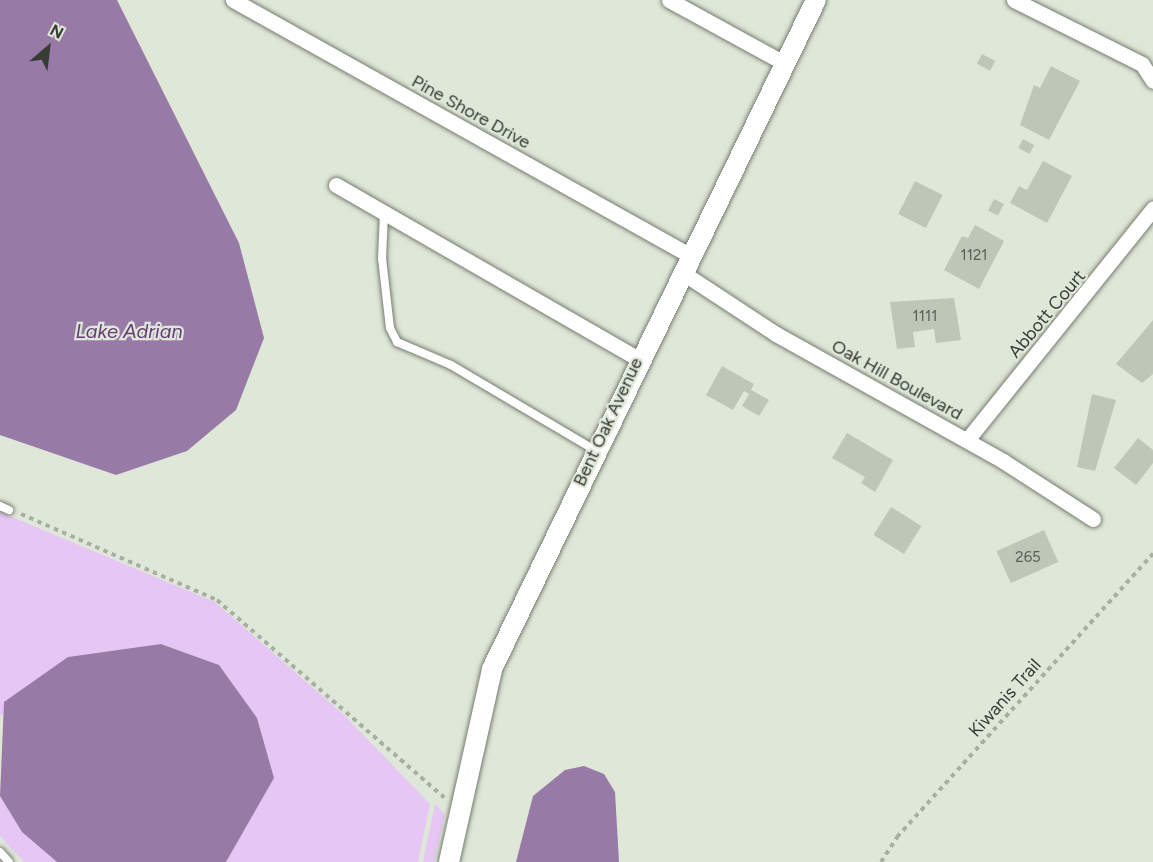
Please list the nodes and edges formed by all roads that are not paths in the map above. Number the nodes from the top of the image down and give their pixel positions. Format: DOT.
graph roads {
  1 [pos="232,0"];
  2 [pos="669,0"];
  3 [pos="816,0"];
  4 [pos="1014,0"];
  5 [pos="784,63"];
  6 [pos="1147,65"];
  7 [pos="1153,81"];
  8 [pos="336,185"];
  9 [pos="1153,209"];
  10 [pos="384,213"];
  11 [pos="687,265"];
  12 [pos="638,360"];
  13 [pos="967,440"];
  14 [pos="595,450"];
  15 [pos="0,506"];
  16 [pos="9,510"];
  17 [pos="1093,519"];
  18 [pos="0,852"];
  19 [pos="9,862"];
  20 [pos="449,862"];
  1 -- 11 [label="street, Pine Shore Drive"];
  2 -- 5 [label="street"];
  3 -- 5 [label="street, Bent Oak Avenue"];
  4 -- 6 [label="street"];
  5 -- 11 [label="street, Bent Oak Avenue"];
  6 -- 7 [label="street"];
  8 -- 10 [label="street"];
  9 -- 13 [label="street, Abbott Court"];
  10 -- 12 [label="street"];
  10 -- 14 [label="lane"];
  11 -- 12 [label="street, Bent Oak Avenue"];
  11 -- 13 [label="street, Oak Hill Boulevard"];
  12 -- 14 [label="street, Bent Oak Avenue"];
  13 -- 17 [label="street, Oak Hill Boulevard"];
  14 -- 20 [label="street, Bent Oak Avenue"];
  15 -- 16 [label="lane"];
  18 -- 19 [label="lane"];
}
